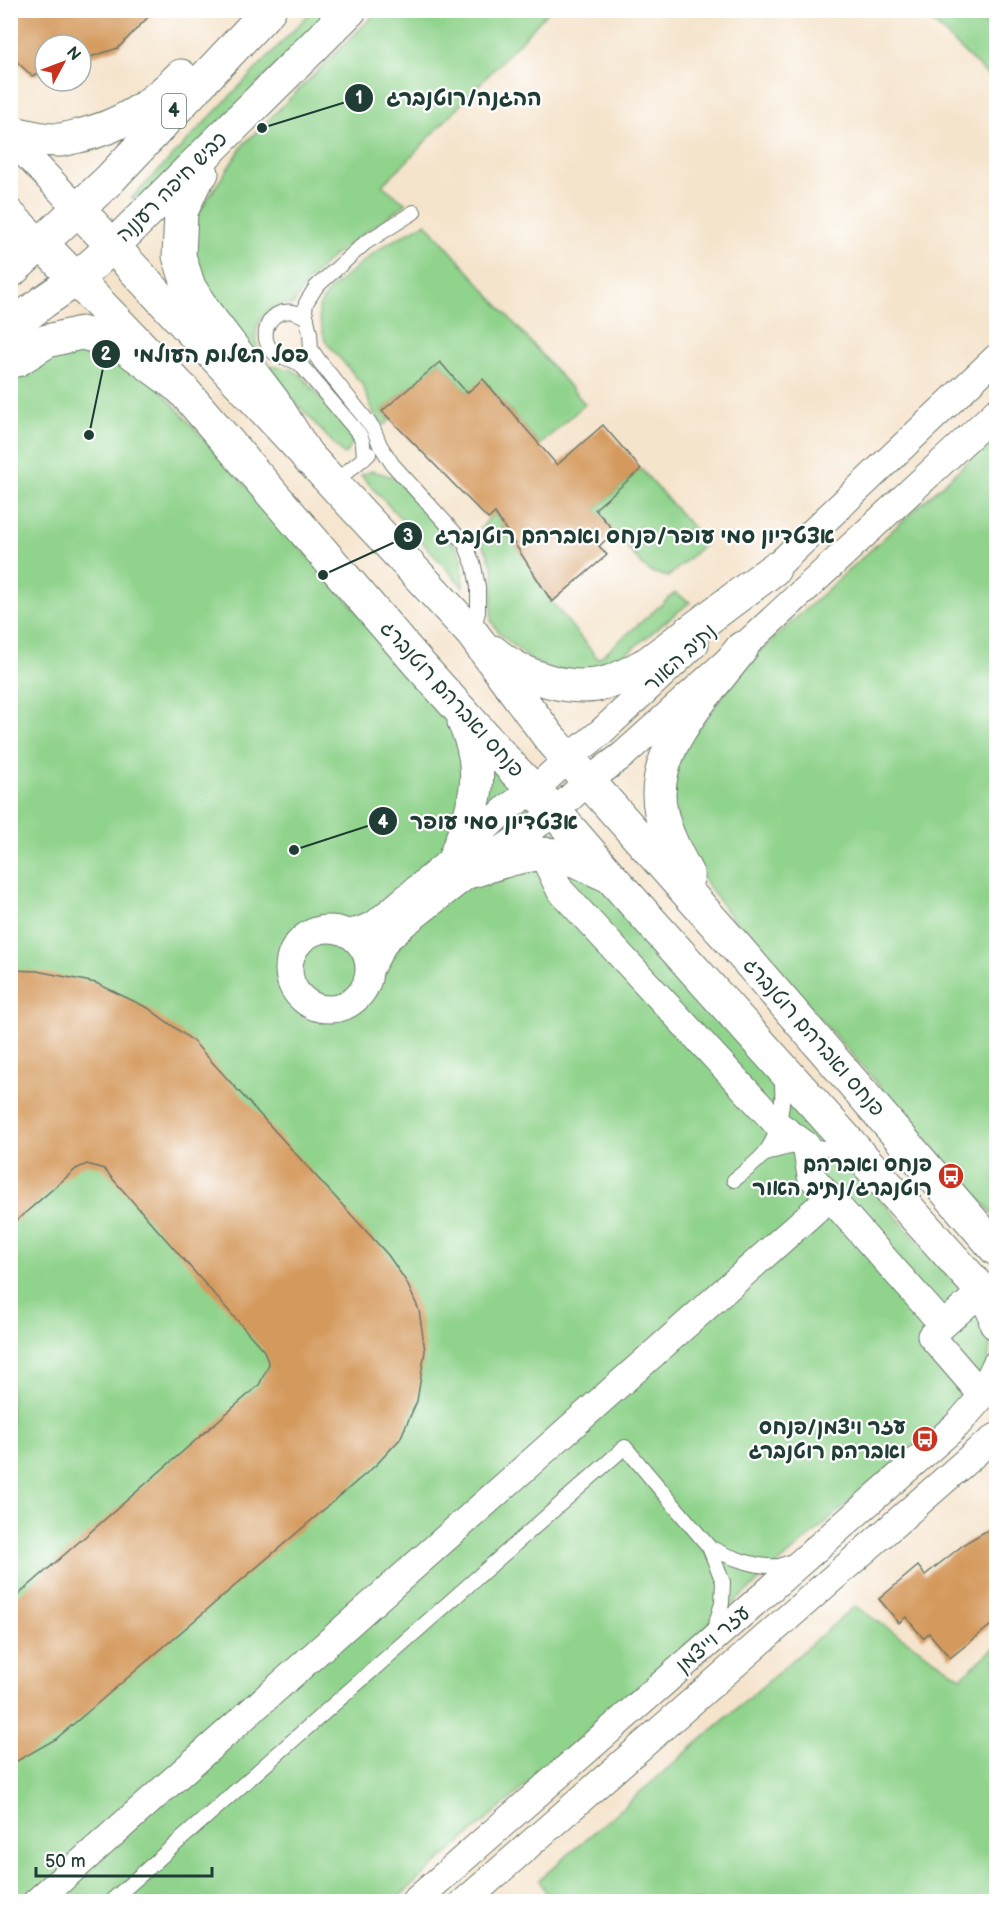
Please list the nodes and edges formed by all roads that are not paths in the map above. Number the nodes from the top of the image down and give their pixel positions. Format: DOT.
graph roads {
  1 [pos="245,10"];
  2 [pos="269,10"];
  3 [pos="350,10"];
  4 [pos="257,103"];
  5 [pos="10,132"];
  6 [pos="10,138"];
  7 [pos="78,210"];
  8 [pos="10,212"];
  9 [pos="414,212"];
  10 [pos="41,243"];
  11 [pos="112,247"];
  12 [pos="10,272"];
  13 [pos="75,280"];
  14 [pos="307,318"];
  15 [pos="10,328"];
  16 [pos="996,358"];
  17 [pos="10,361"];
  18 [pos="182,389"];
  19 [pos="996,412"];
  20 [pos="380,445"];
  21 [pos="309,459"];
  22 [pos="364,459"];
  23 [pos="332,484"];
  24 [pos="774,569"];
  25 [pos="472,633"];
  26 [pos="742,648"];
  27 [pos="457,706"];
  28 [pos="578,770"];
  29 [pos="545,801"];
  30 [pos="543,855"];
  31 [pos="463,864"];
  32 [pos="610,876"];
  33 [pos="347,933"];
  34 [pos="736,947"];
  35 [pos="369,970"];
  36 [pos="779,1062"];
  37 [pos="777,1124"];
  38 [pos="806,1145"];
  39 [pos="763,1156"];
  40 [pos="864,1158"];
  41 [pos="734,1180"];
  42 [pos="830,1197"];
  43 [pos="996,1249"];
  44 [pos="982,1291"];
  45 [pos="996,1323"];
  46 [pos="943,1325"];
  47 [pos="996,1364"];
  48 [pos="982,1395"];
  49 [pos="996,1437"];
  50 [pos="709,1547"];
  51 [pos="809,1555"];
  52 [pos="711,1641"];
  53 [pos="36,1902"];
  54 [pos="110,1902"];
  55 [pos="414,1902"];
  56 [pos="464,1902"];
  1 -- 5 [label="main road"];
  2 -- 7 [label="main road, 4"];
  3 -- 4 [label="main road, כביש חיפה רעננה"];
  4 -- 11 [label="main road, כביש חיפה רעננה"];
  4 -- 21 [label="main road"];
  6 -- 7 [label="street"];
  7 -- 10 [label="main road, 4"];
  7 -- 11 [label="main road, פנחס ואברהם רוטנברג"];
  8 -- 10 [label="street"];
  9 -- 14 [label="lane"];
  10 -- 12 [label="main road, 4"];
  10 -- 13 [label="main road, פנחס ואברהם רוטנברג"];
  11 -- 13 [label="main road, כביש חיפה רעננה"];
  11 -- 21 [label="main road, פנחס ואברהם רוטנברג"];
  13 -- 15 [label="main road, כביש חיפה רעננה"];
  13 -- 18 [label="main road, פנחס ואברהם רוטנברג"];
  14 -- 20 [label="lane"];
  14 -- 22 [label="lane"];
  16 -- 24 [label="street, נתיב האור"];
  17 -- 18 [label="main road"];
  18 -- 27 [label="main road, פנחס ואברהם רוטנברג"];
  19 -- 26 [label="street, נתיב האור"];
  20 -- 22 [label="lane"];
  20 -- 25 [label="lane"];
  21 -- 23 [label="main road, פנחס ואברהם רוטנברג"];
  22 -- 23 [label="lane"];
  23 -- 25 [label="main road, פנחס ואברהם רוטנברג"];
  24 -- 25 [label="main road"];
  24 -- 28 [label="street, נתיב האור"];
  25 -- 28 [label="main road, פנחס ואברהם רוטנברג"];
  26 -- 28 [label="street, נתיב האור"];
  26 -- 34 [label="main road"];
  27 -- 29 [label="main road, פנחס ואברהם רוטנברג"];
  27 -- 31 [label="main road"];
  28 -- 29 [label="street, נתיב האור"];
  28 -- 34 [label="main road, פנחס ואברהם רוטנברג"];
  29 -- 31 [label="street, נתיב האור"];
  29 -- 32 [label="main road, פנחס ואברהם רוטנברג"];
  30 -- 31 [label="main road"];
  30 -- 32 [label="main road"];
  30 -- 37 [label="street"];
  31 -- 33 [label="street, נתיב האור"];
  31 -- 35 [label="street, נתיב האור"];
  32 -- 36 [label="main road, פנחס ואברהם רוטנברג"];
  33 -- 35 [label="street"];
  33 -- 35 [label="street"];
  34 -- 43 [label="main road, פנחס ואברהם רוטנברג"];
  36 -- 37 [label="lane"];
  36 -- 40 [label="main road, פנחס ואברהם רוטנברג"];
  37 -- 38 [label="street"];
  37 -- 39 [label="lane"];
  38 -- 39 [label="lane"];
  38 -- 40 [label="lane"];
  38 -- 42 [label="street"];
  39 -- 41 [label="lane"];
  40 -- 44 [label="main road, פנחס ואברהם רוטנברג"];
  42 -- 46 [label="street"];
  42 -- 53 [label="street"];
  44 -- 45 [label="main road, פנחס ואברהם רוטנברג"];
  44 -- 46 [label="street"];
  46 -- 48 [label="street"];
  47 -- 48 [label="street, עזר וייצמן"];
  48 -- 51 [label="street, עזר וייצמן"];
  49 -- 56 [label="street, עזר וייצמן"];
  50 -- 51 [label="lane"];
  50 -- 52 [label="lane"];
  50 -- 54 [label="lane"];
  51 -- 52 [label="street, עזר וייצמן"];
  52 -- 55 [label="street, עזר וייצמן"];
}
